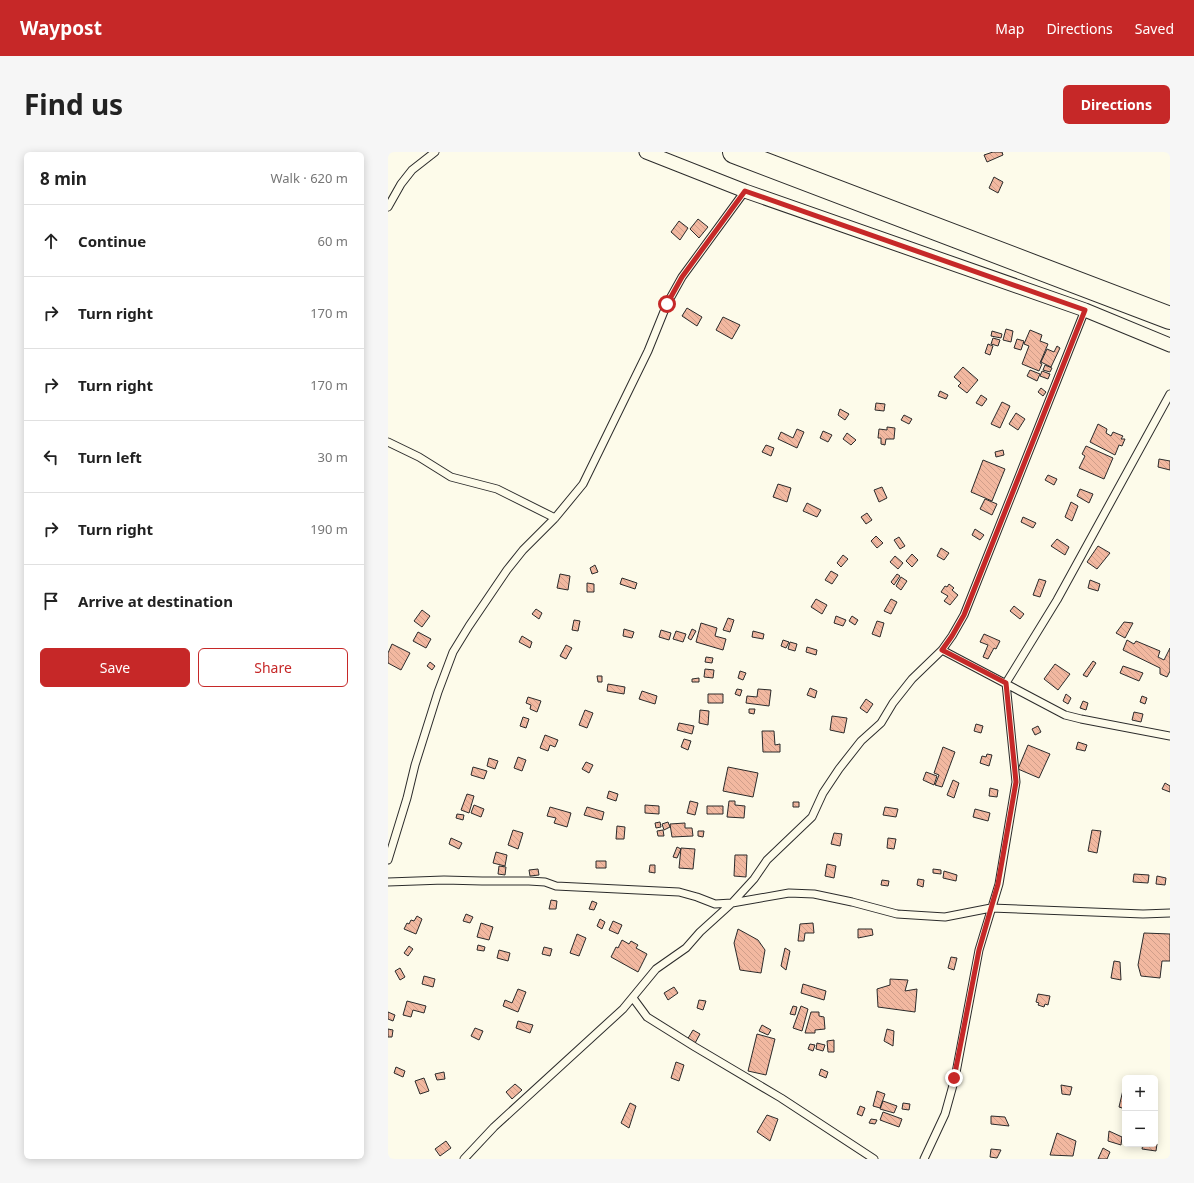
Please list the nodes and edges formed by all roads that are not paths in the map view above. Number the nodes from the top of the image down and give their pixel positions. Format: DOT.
graph roads {
  1 [pos="435,152"];
  2 [pos="646,152"];
  3 [pos="734,152"];
  4 [pos="745,191"];
  5 [pos="388,207"];
  6 [pos="1085,310"];
  7 [pos="1170,318"];
  8 [pos="1170,345"];
  9 [pos="1170,394"];
  10 [pos="388,442"];
  11 [pos="555,518"];
  12 [pos="942,650"];
  13 [pos="1006,683"];
  14 [pos="1170,736"];
  15 [pos="388,860"];
  16 [pos="388,882"];
  17 [pos="732,903"];
  18 [pos="991,908"];
  19 [pos="1170,913"];
  20 [pos="633,998"];
  21 [pos="464,1159"];
  22 [pos="874,1159"];
  23 [pos="924,1159"];
  1 -- 5 [label="lane"];
  2 -- 4 [label="street"];
  3 -- 7 [label="highway"];
  4 -- 6 [label="street"];
  4 -- 11 [label="lane"];
  6 -- 8 [label="street"];
  6 -- 12 [label="lane"];
  9 -- 13 [label="lane"];
  10 -- 11 [label="lane"];
  11 -- 15 [label="lane"];
  12 -- 13 [label="lane"];
  12 -- 17 [label="lane"];
  13 -- 14 [label="lane"];
  13 -- 18 [label="lane"];
  16 -- 17 [label="lane"];
  17 -- 18 [label="lane"];
  17 -- 20 [label="lane"];
  18 -- 19 [label="lane"];
  18 -- 23 [label="lane"];
  20 -- 21 [label="lane"];
  20 -- 22 [label="lane"];
}
